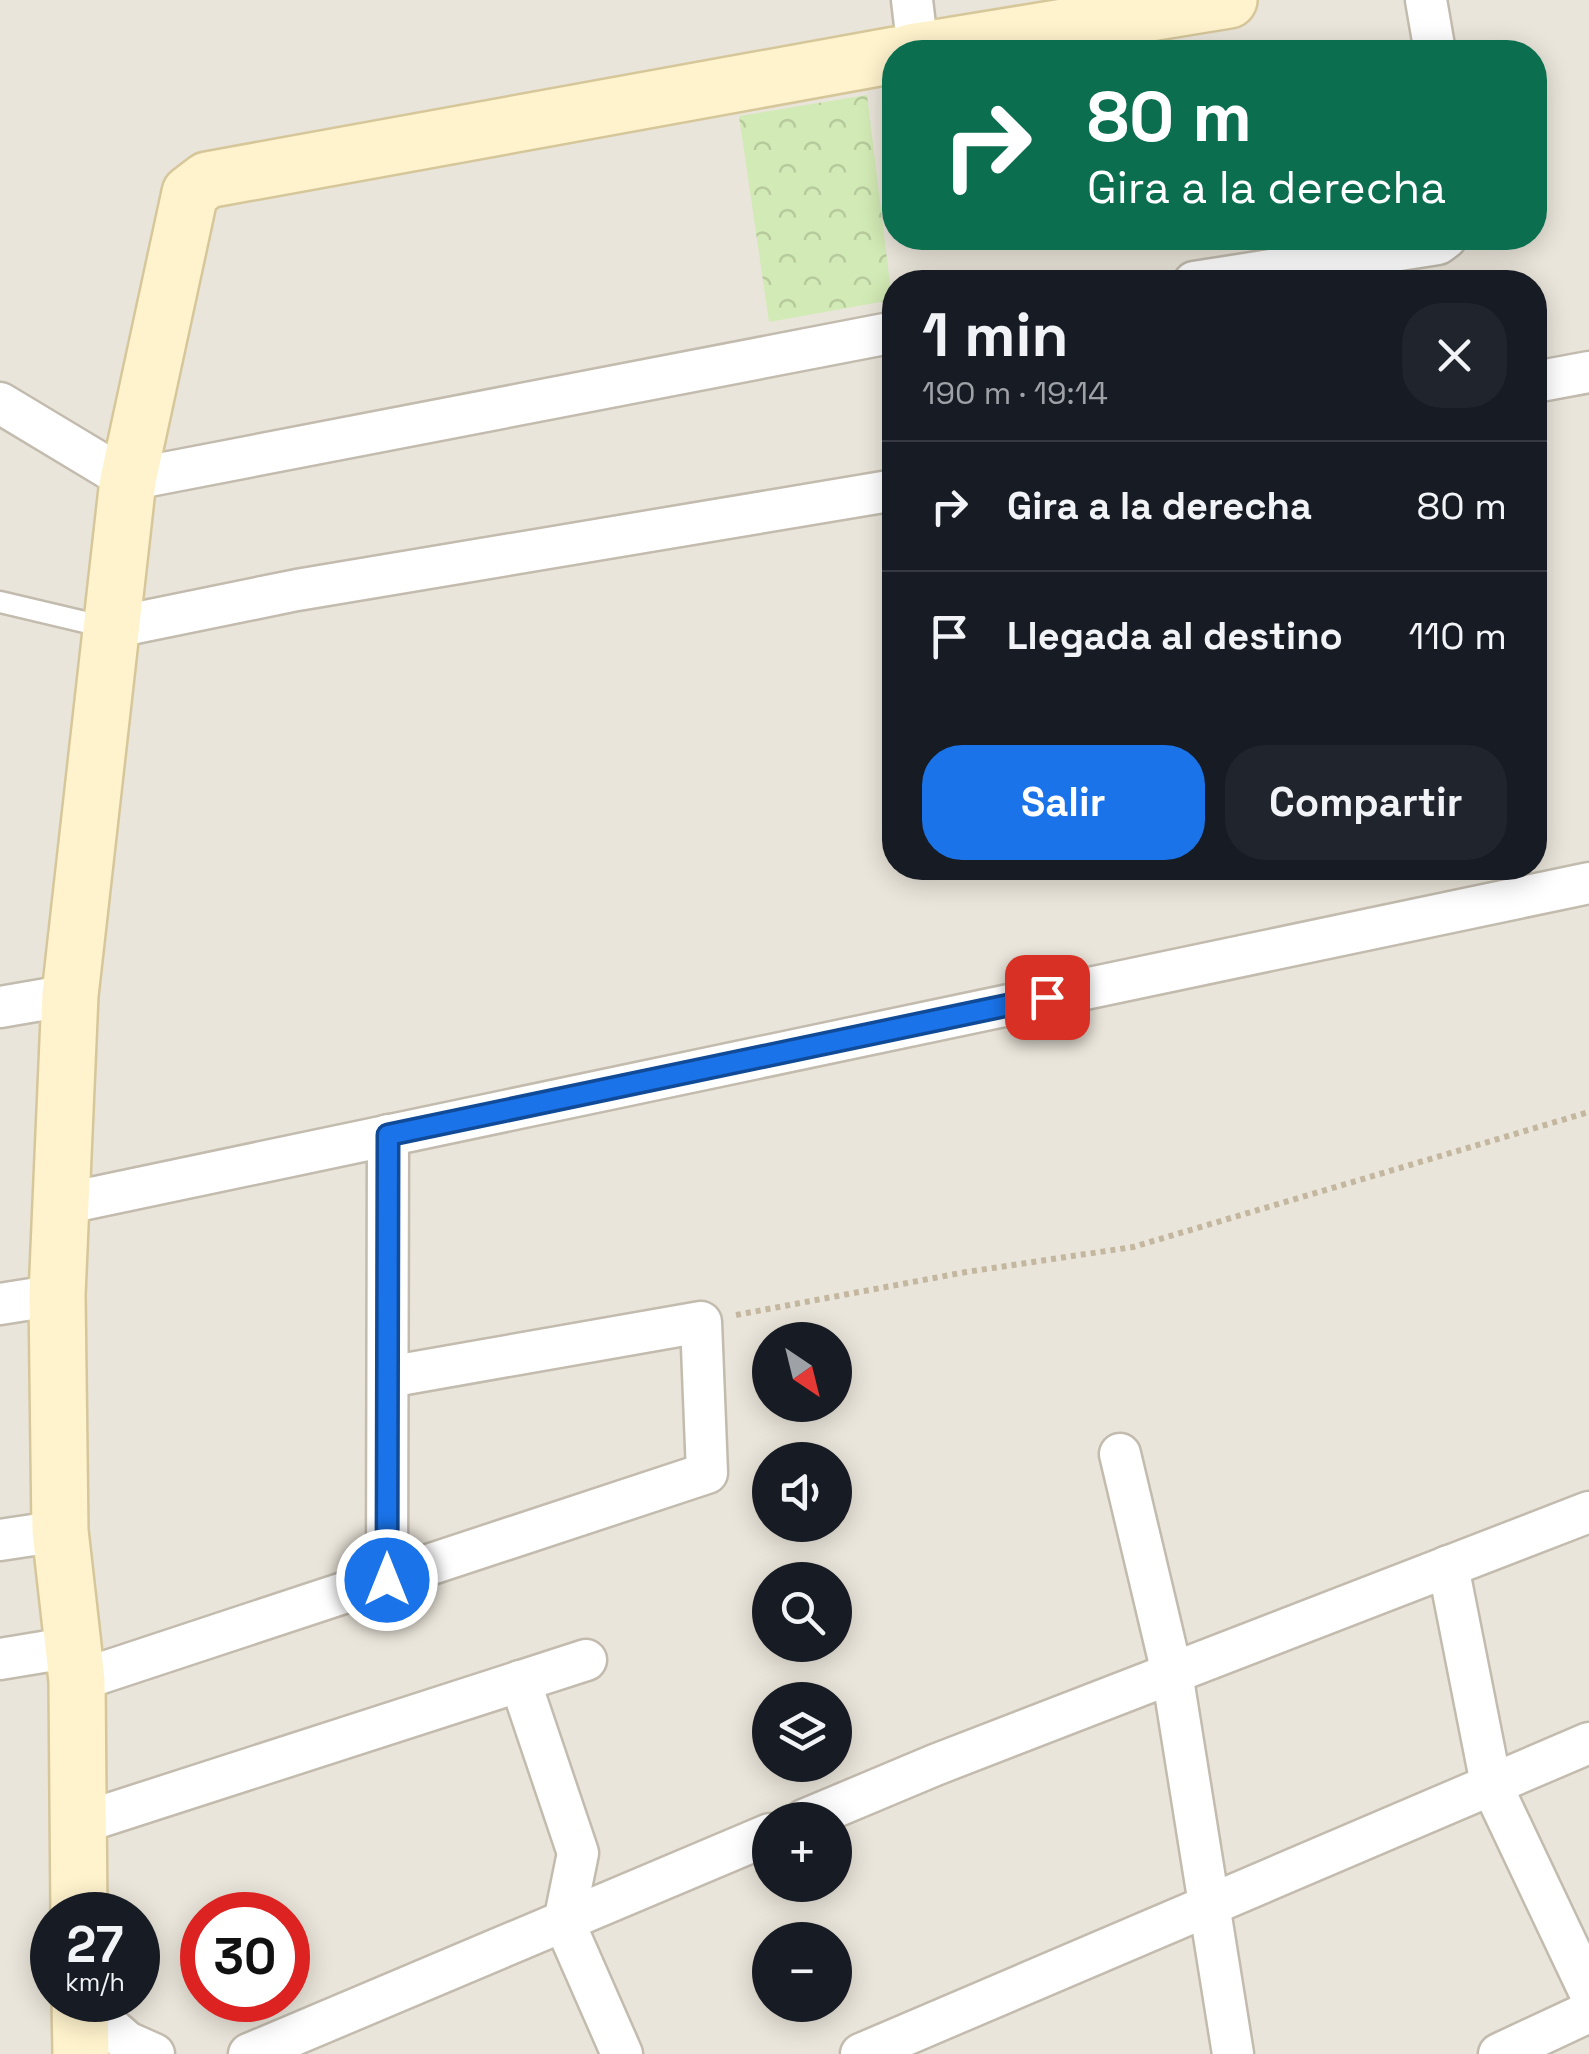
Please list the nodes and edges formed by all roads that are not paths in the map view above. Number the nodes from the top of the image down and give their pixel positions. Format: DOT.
graph roads {
  1 [pos="912,0"];
  2 [pos="1230,0"];
  3 [pos="1426,0"];
  4 [pos="914,40"];
  5 [pos="987,40"];
  6 [pos="1433,40"];
  7 [pos="882,58"];
  8 [pos="1399,250"];
  9 [pos="1271,270"];
  10 [pos="882,335"];
  11 [pos="1589,372"];
  12 [pos="1547,380"];
  13 [pos="0,403"];
  14 [pos="128,480"];
  15 [pos="882,492"];
  16 [pos="0,602"];
  17 [pos="111,628"];
  18 [pos="1589,883"];
  19 [pos="70,995"];
  20 [pos="0,1007"];
  21 [pos="388,1135"];
  22 [pos="58,1205"];
  23 [pos="57,1295"];
  24 [pos="0,1304"];
  25 [pos="388,1377"];
  26 [pos="1120,1454"];
  27 [pos="1589,1512"];
  28 [pos="60,1531"];
  29 [pos="0,1540"];
  30 [pos="1448,1566"];
  31 [pos="387,1580"];
  32 [pos="0,1659"];
  33 [pos="586,1660"];
  34 [pos="75,1664"];
  35 [pos="1172,1673"];
  36 [pos="520,1681"];
  37 [pos="1589,1743"];
  38 [pos="1491,1784"];
  39 [pos="849,1802"];
  40 [pos="78,1824"];
  41 [pos="752,1842"];
  42 [pos="79,1892"];
  43 [pos="1210,1904"];
  44 [pos="564,1922"];
  45 [pos="1589,1990"];
  46 [pos="1589,2012"];
  47 [pos="80,2022"];
  48 [pos="104,2022"];
  49 [pos="81,2054"];
  50 [pos="154,2054"];
  51 [pos="249,2054"];
  52 [pos="622,2054"];
  53 [pos="862,2054"];
  54 [pos="1233,2054"];
  55 [pos="1499,2054"];
  1 -- 4 [label="street"];
  2 -- 5 [label="street"];
  3 -- 6 [label="street"];
  7 -- 14 [label="street"];
  8 -- 9 [label="street"];
  10 -- 14 [label="street"];
  11 -- 12 [label="street"];
  13 -- 14 [label="street"];
  14 -- 17 [label="street"];
  15 -- 17 [label="street"];
  16 -- 17 [label="lane"];
  17 -- 19 [label="street"];
  18 -- 21 [label="street"];
  19 -- 20 [label="street"];
  19 -- 22 [label="street"];
  21 -- 22 [label="street"];
  21 -- 25 [label="street"];
  22 -- 23 [label="street"];
  23 -- 24 [label="street"];
  23 -- 28 [label="street"];
  25 -- 31 [label="street"];
  25 -- 31 [label="street"];
  26 -- 35 [label="street"];
  27 -- 30 [label="street"];
  28 -- 29 [label="street"];
  28 -- 34 [label="street"];
  30 -- 35 [label="street"];
  30 -- 38 [label="street"];
  31 -- 34 [label="street"];
  32 -- 34 [label="street"];
  33 -- 36 [label="street"];
  34 -- 40 [label="street"];
  35 -- 39 [label="street"];
  35 -- 43 [label="street"];
  36 -- 40 [label="street"];
  36 -- 44 [label="street"];
  37 -- 38 [label="street"];
  38 -- 43 [label="street"];
  38 -- 45 [label="street"];
  40 -- 42 [label="street"];
  41 -- 44 [label="street"];
  43 -- 53 [label="street"];
  43 -- 54 [label="street"];
  44 -- 51 [label="street"];
  44 -- 52 [label="street"];
  46 -- 55 [label="street"];
  47 -- 49 [label="street"];
  48 -- 50 [label="street"];
}
